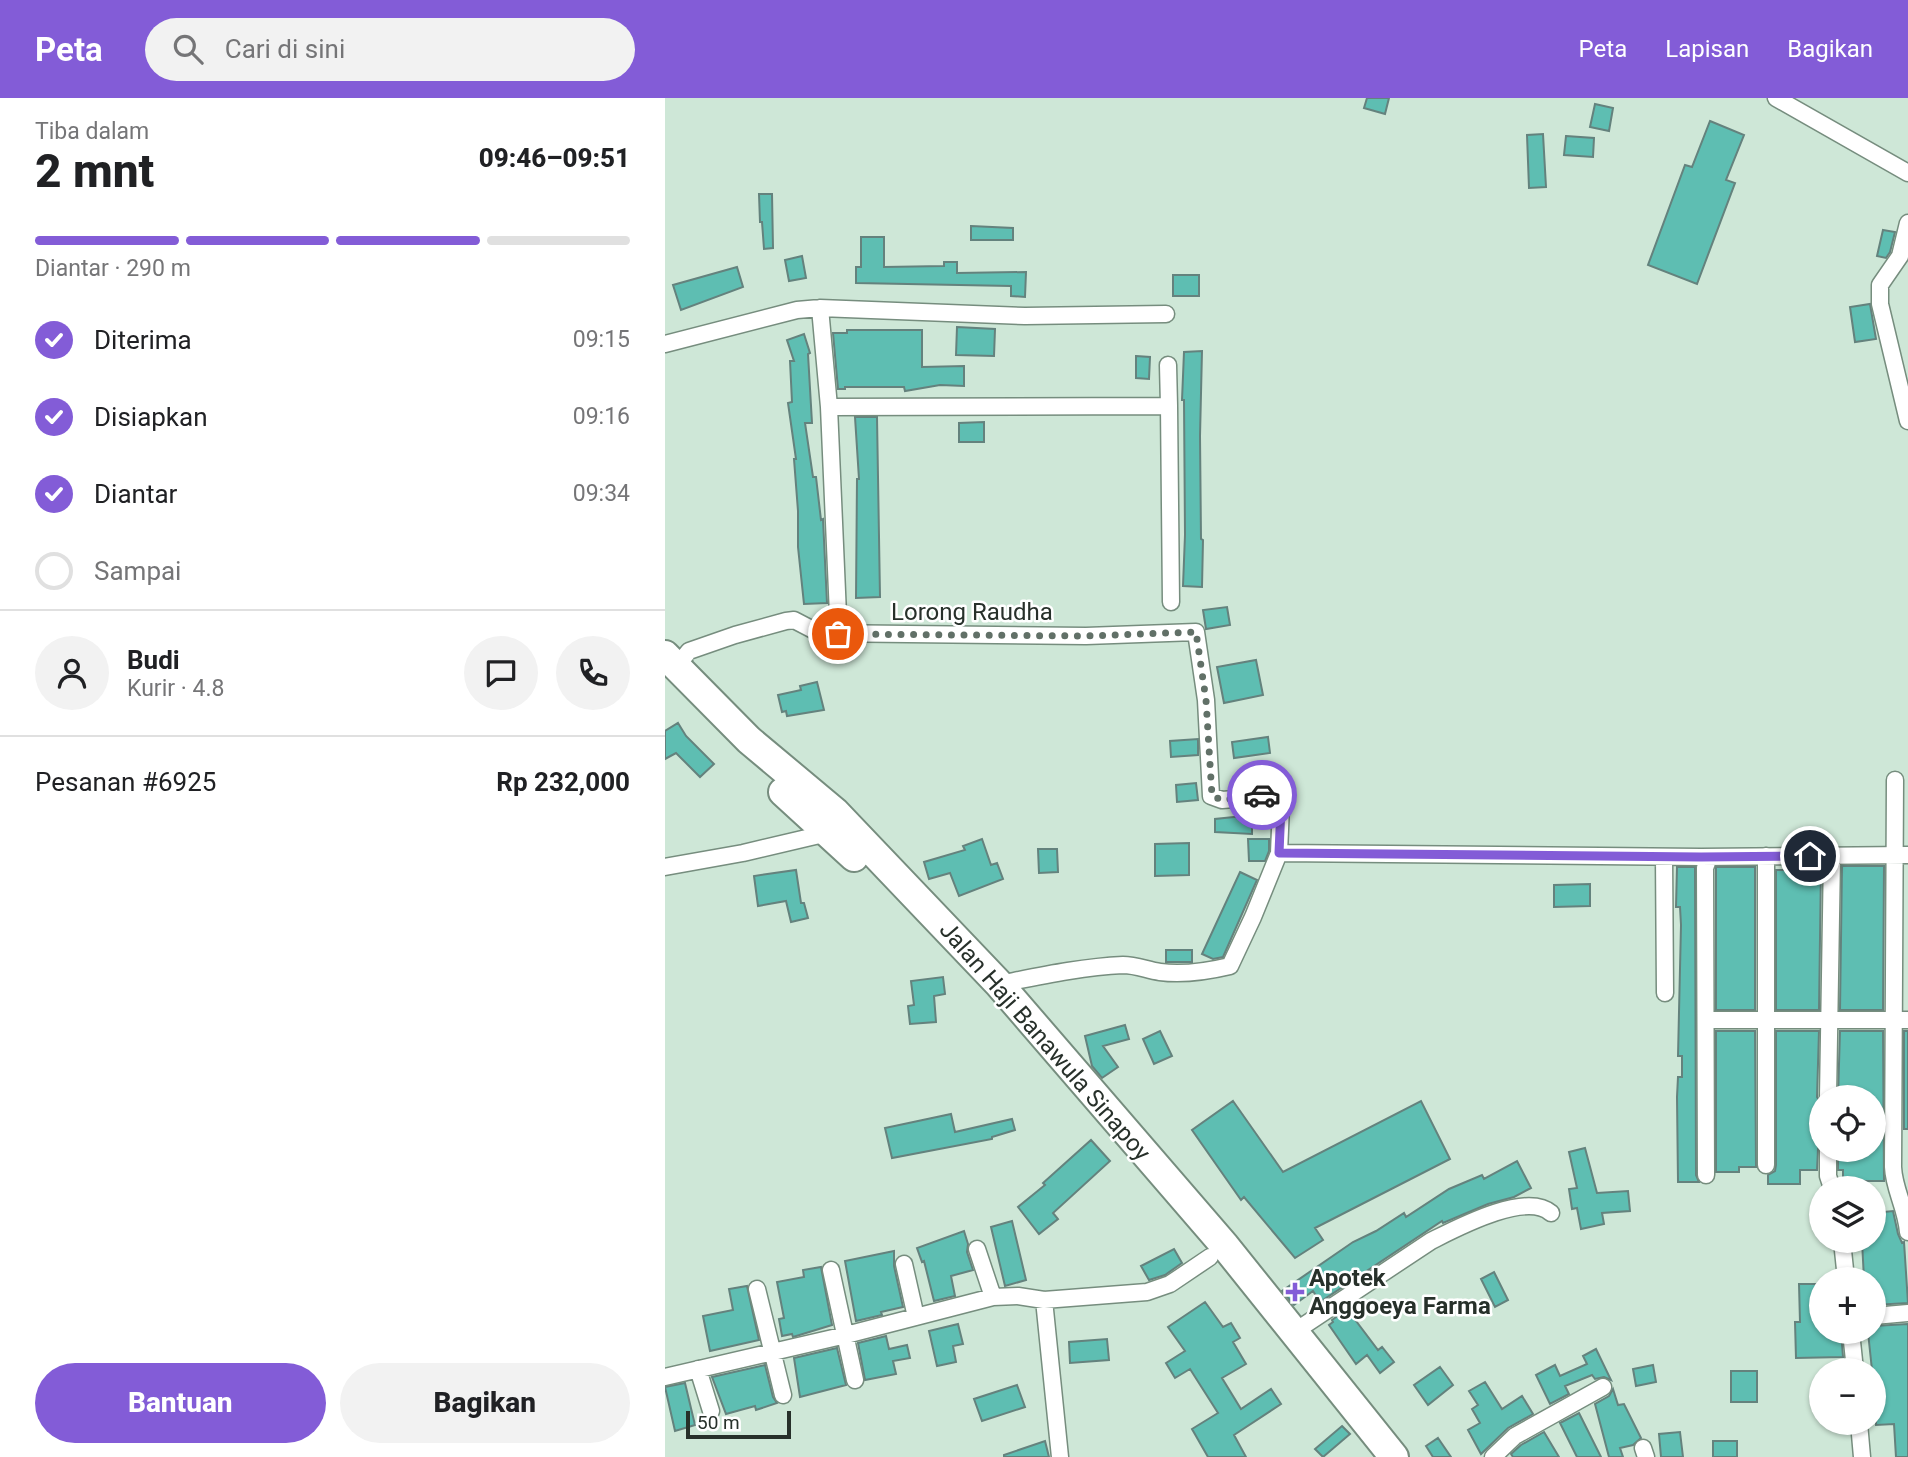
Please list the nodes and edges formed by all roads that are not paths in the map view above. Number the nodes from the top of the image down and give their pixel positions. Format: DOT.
graph roads {
  1 [pos="1776,98"];
  2 [pos="1908,173"];
  3 [pos="1908,223"];
  4 [pos="820,308"];
  5 [pos="1167,314"];
  6 [pos="665,344"];
  7 [pos="1168,365"];
  8 [pos="1169,406"];
  9 [pos="829,407"];
  10 [pos="1908,421"];
  11 [pos="1171,602"];
  12 [pos="838,615"];
  13 [pos="669,666"];
  14 [pos="1895,780"];
  15 [pos="828,833"];
  16 [pos="1279,853"];
  17 [pos="1901,855"];
  18 [pos="1766,856"];
  19 [pos="1832,856"];
  20 [pos="1664,857"];
  21 [pos="1709,857"];
  22 [pos="665,867"];
  23 [pos="999,984"];
  24 [pos="1665,993"];
  25 [pos="1828,1019"];
  26 [pos="1706,1020"];
  27 [pos="1766,1020"];
  28 [pos="1901,1020"];
  29 [pos="1828,1085"];
  30 [pos="1766,1165"];
  31 [pos="1706,1175"];
  32 [pos="1551,1213"];
  33 [pos="1908,1232"];
  34 [pos="977,1249"];
  35 [pos="1210,1257"];
  36 [pos="904,1264"];
  37 [pos="831,1270"];
  38 [pos="757,1289"];
  39 [pos="993,1297"];
  40 [pos="1044,1300"];
  41 [pos="1908,1313"];
  42 [pos="1886,1315"];
  43 [pos="916,1317"];
  44 [pos="1294,1332"];
  45 [pos="846,1335"];
  46 [pos="772,1352"];
  47 [pos="698,1370"];
  48 [pos="665,1377"];
  49 [pos="855,1380"];
  50 [pos="1603,1387"];
  51 [pos="783,1395"];
  52 [pos="711,1411"];
  53 [pos="1349,1415"];
  54 [pos="1860,1435"];
  55 [pos="1060,1457"];
  56 [pos="1373,1457"];
  57 [pos="1394,1457"];
  58 [pos="1493,1457"];
  59 [pos="1862,1457"];
  1 -- 2 [label="street"];
  3 -- 10 [label="street"];
  4 -- 5 [label="street"];
  4 -- 6 [label="street"];
  4 -- 9 [label="street"];
  7 -- 8 [label="street"];
  8 -- 9 [label="street"];
  8 -- 11 [label="street"];
  9 -- 12 [label="street"];
  13 -- 15 [label="highway, Jalan Haji Banawula Sinapoy"];
  13 -- 16 [label="street, Lorong Raudha"];
  13 -- 23 [label="highway, Jalan Haji Banawula Sinapoy"];
  14 -- 17 [label="street"];
  15 -- 22 [label="street"];
  15 -- 35 [label="highway, Jalan Haji Banawula Sinapoy"];
  16 -- 20 [label="street"];
  16 -- 23 [label="street"];
  17 -- 19 [label="street"];
  17 -- 28 [label="street"];
  18 -- 19 [label="street"];
  18 -- 21 [label="street"];
  18 -- 27 [label="street"];
  19 -- 25 [label="street"];
  20 -- 21 [label="street"];
  20 -- 24 [label="street"];
  21 -- 26 [label="street"];
  23 -- 44 [label="highway, Jalan Haji Banawula Sinapoy"];
  25 -- 27 [label="street"];
  25 -- 28 [label="street"];
  25 -- 29 [label="street"];
  26 -- 27 [label="street"];
  26 -- 31 [label="street"];
  27 -- 30 [label="street"];
  28 -- 33 [label="street"];
  32 -- 44 [label="street"];
  34 -- 39 [label="street"];
  35 -- 40 [label="street"];
  35 -- 53 [label="highway, Jalan Haji Banawula Sinapoy"];
  36 -- 43 [label="street"];
  37 -- 45 [label="street"];
  38 -- 46 [label="street"];
  39 -- 40 [label="street"];
  39 -- 43 [label="street"];
  40 -- 55 [label="street"];
  41 -- 42 [label="street"];
  43 -- 45 [label="street"];
  44 -- 53 [label="highway, Jalan Haji Banawula Sinapoy"];
  45 -- 46 [label="street"];
  45 -- 49 [label="street"];
  46 -- 47 [label="street"];
  46 -- 51 [label="street"];
  47 -- 48 [label="street"];
  47 -- 52 [label="street"];
  50 -- 58 [label="street"];
  53 -- 56 [label="highway, Jalan Haji Banawula Sinapoy"];
  53 -- 57 [label="highway, Jalan Haji Banawula Sinapoy"];
  54 -- 59 [label="street"];
}
